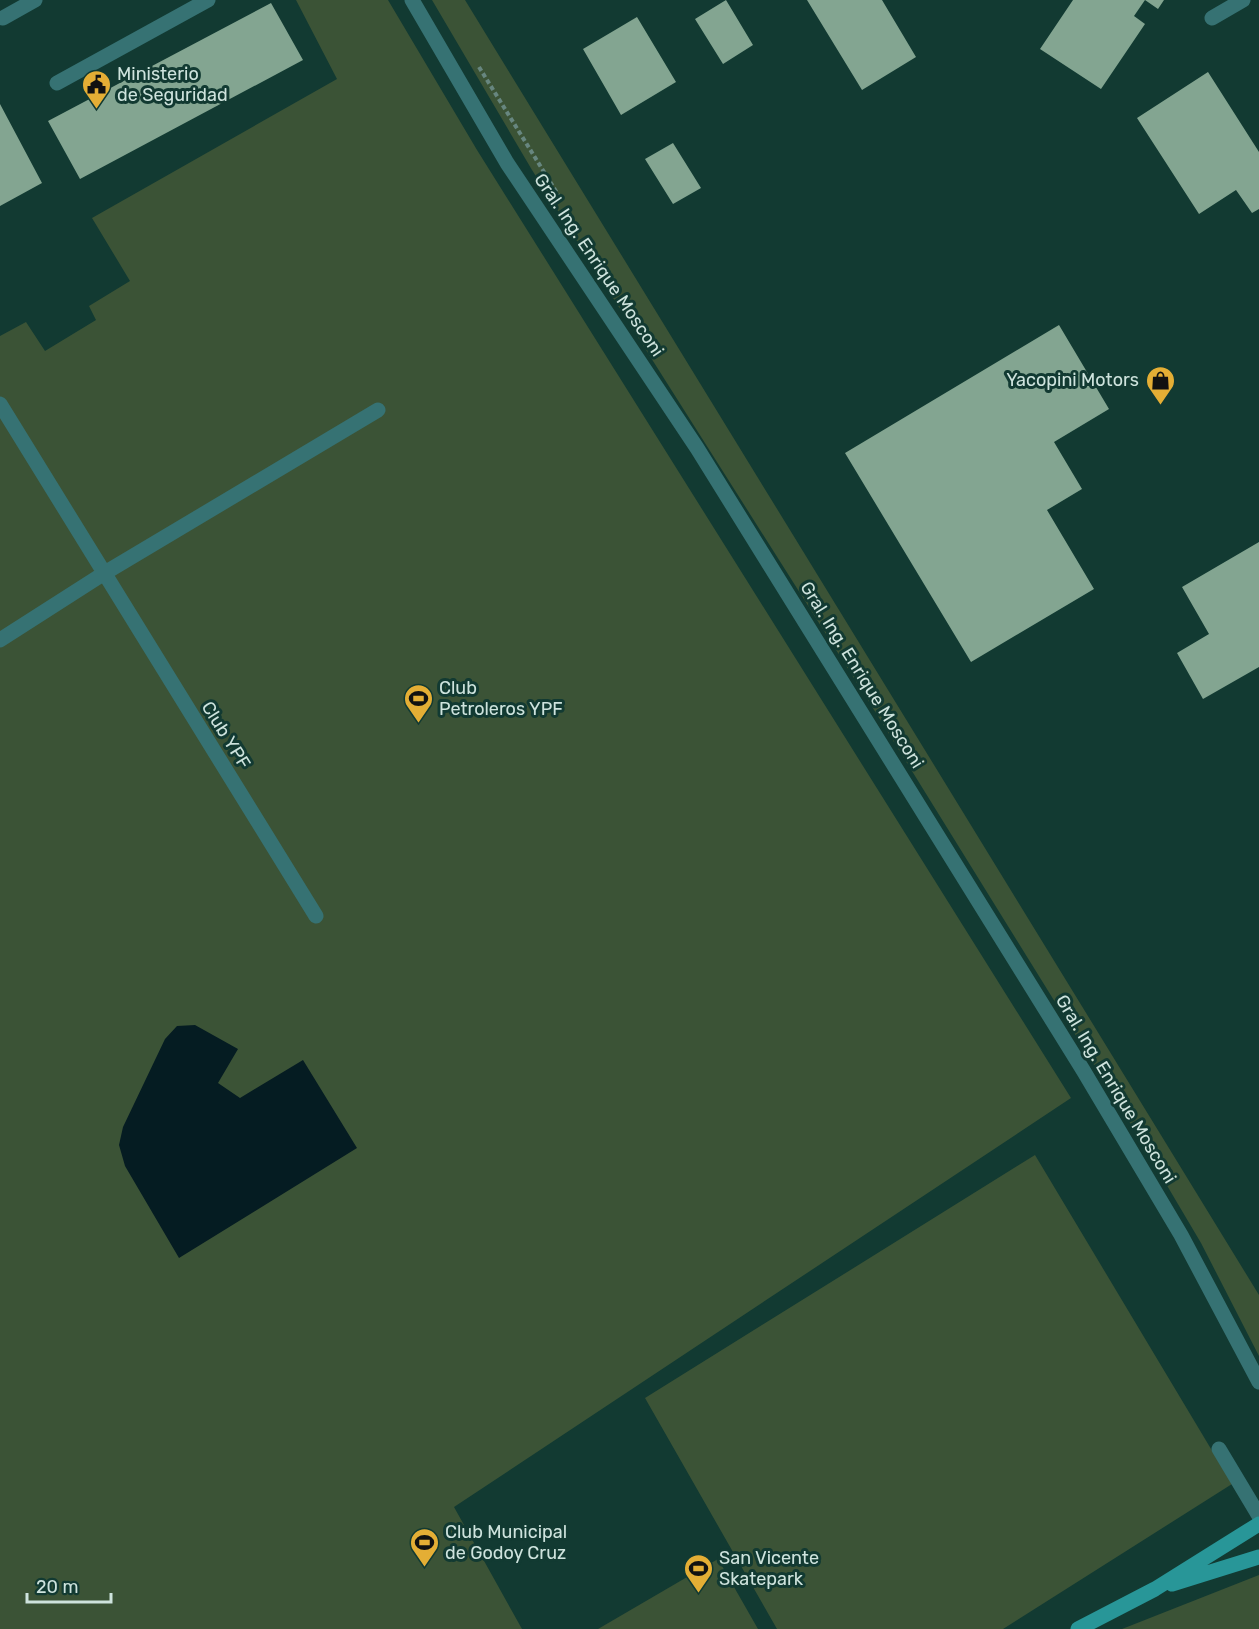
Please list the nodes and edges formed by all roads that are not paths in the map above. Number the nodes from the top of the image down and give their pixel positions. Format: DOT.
graph roads {
  1 [pos="35,0"];
  2 [pos="208,0"];
  3 [pos="412,0"];
  4 [pos="1243,0"];
  5 [pos="3,18"];
  6 [pos="1212,18"];
  7 [pos="57,83"];
  8 [pos="0,404"];
  9 [pos="378,410"];
  10 [pos="103,574"];
  11 [pos="0,640"];
  12 [pos="316,916"];
  13 [pos="1259,1382"];
  14 [pos="1219,1449"];
  15 [pos="1259,1516"];
  16 [pos="1259,1524"];
  17 [pos="1259,1557"];
  18 [pos="1155,1589"];
  19 [pos="1078,1629"];
  1 -- 5 [label="street"];
  2 -- 7 [label="street"];
  3 -- 13 [label="street, Gral. Ing. Enrique Mosconi"];
  4 -- 6 [label="street"];
  8 -- 10 [label="street, Club YPF"];
  9 -- 10 [label="street"];
  10 -- 11 [label="street"];
  10 -- 12 [label="street, Club YPF"];
  14 -- 15 [label="street"];
  16 -- 18 [label="street"];
  17 -- 18 [label="street"];
  18 -- 19 [label="street"];
}
